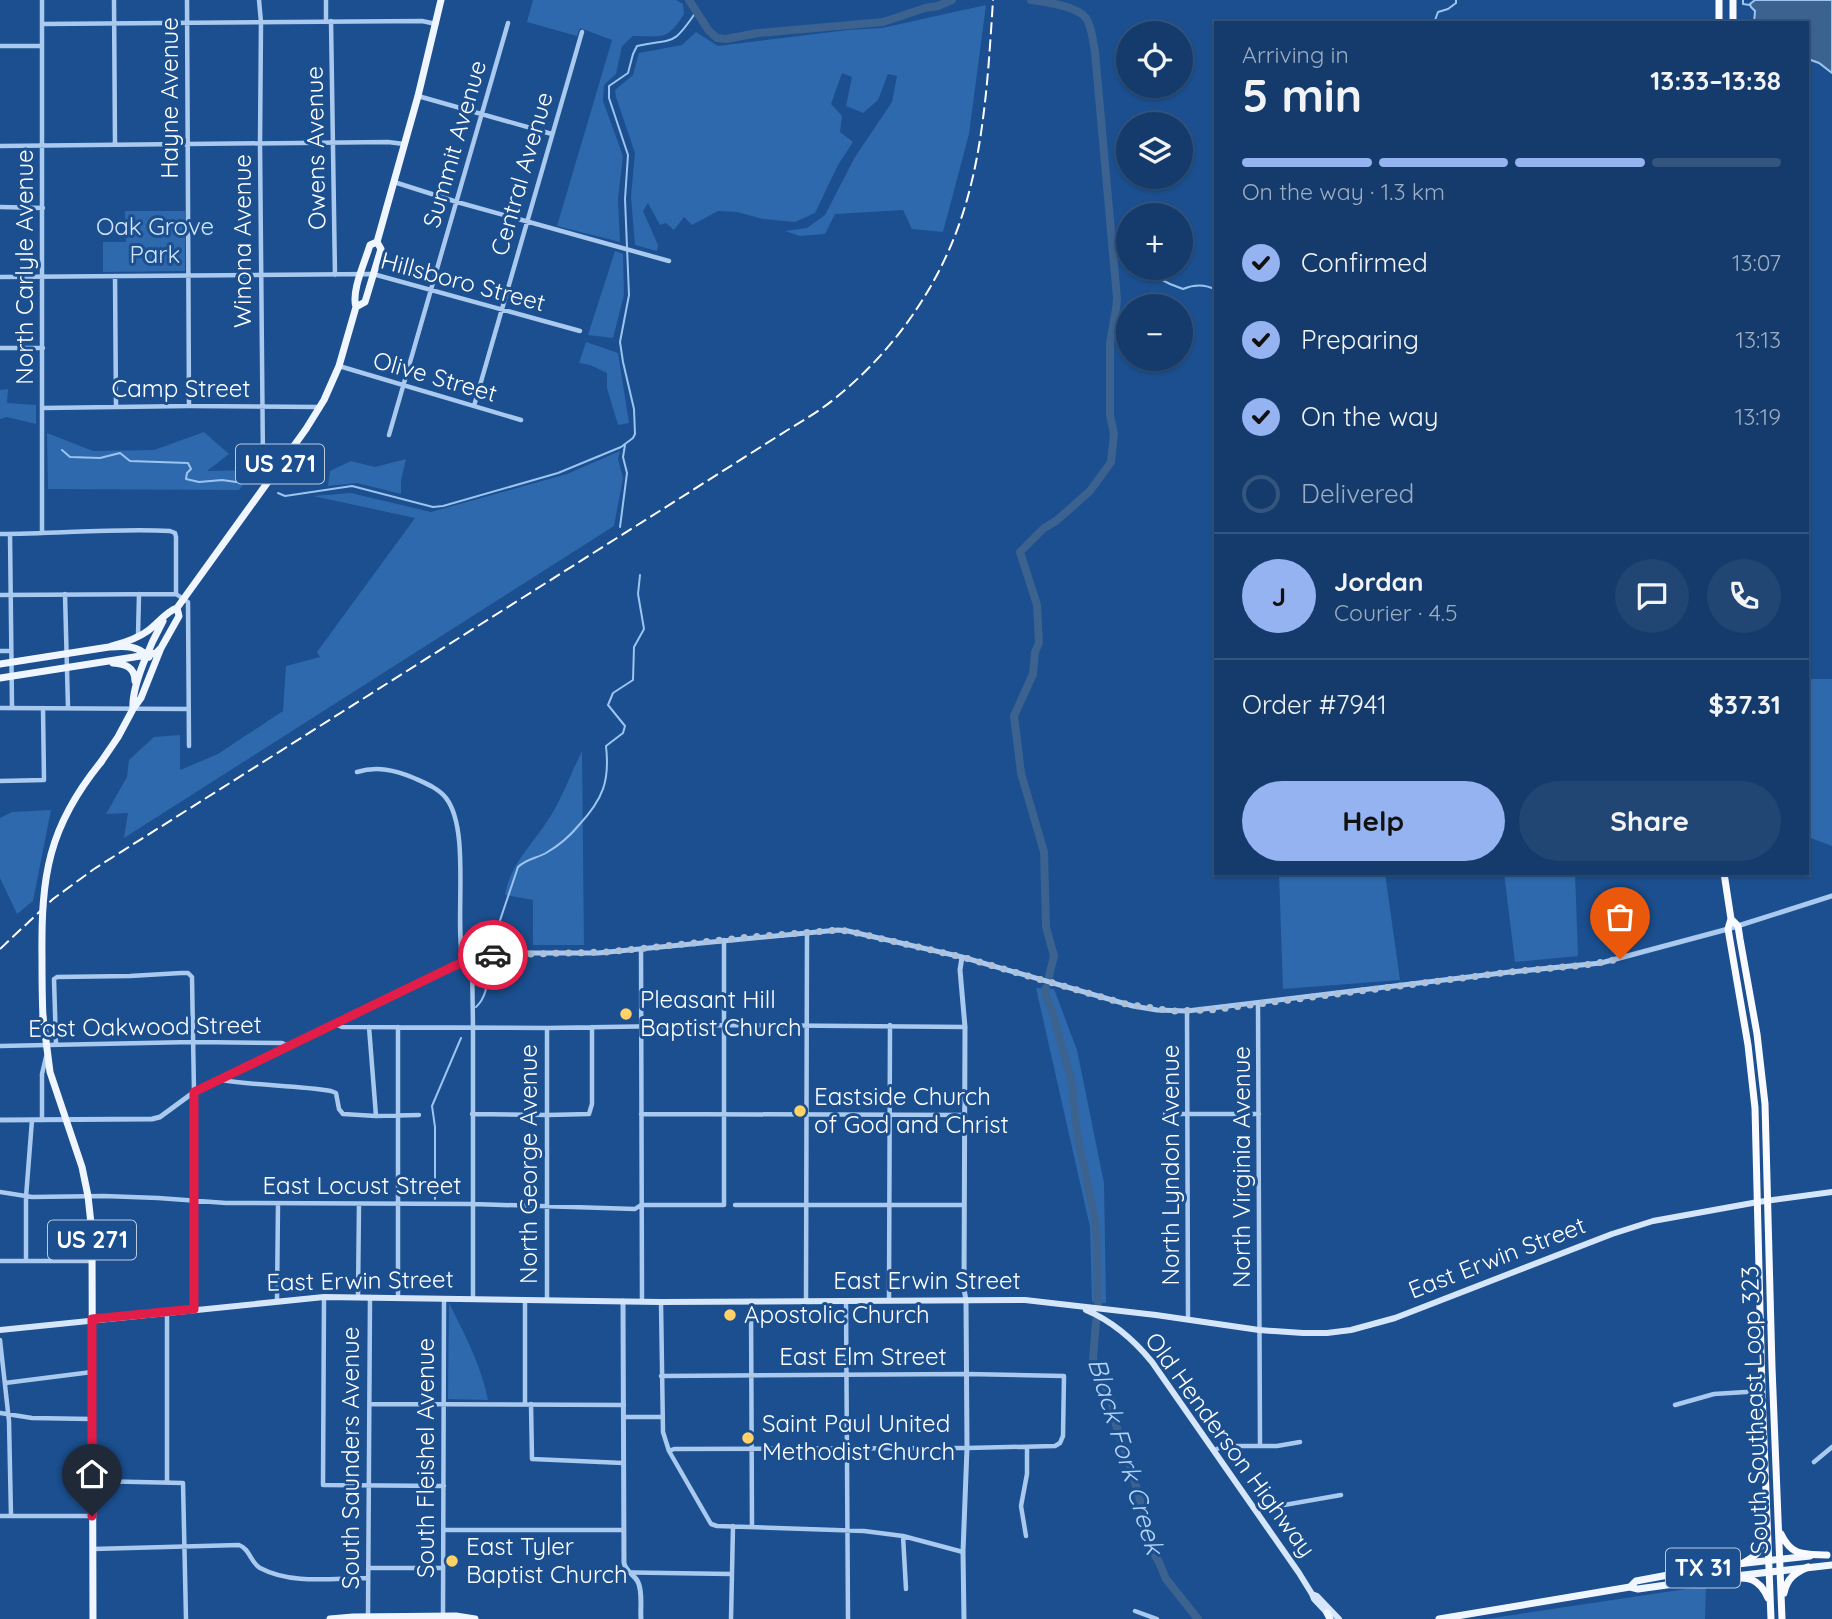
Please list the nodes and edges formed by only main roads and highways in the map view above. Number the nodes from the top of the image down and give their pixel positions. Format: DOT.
graph roads {
  1 [pos="441,0"];
  2 [pos="1719,0"];
  3 [pos="1733,0"];
  4 [pos="1719,21"];
  5 [pos="1733,21"];
  6 [pos="377,242"];
  7 [pos="356,307"];
  8 [pos="177,608"];
  9 [pos="167,614"];
  10 [pos="109,647"];
  11 [pos="162,648"];
  12 [pos="147,655"];
  13 [pos="102,662"];
  14 [pos="0,664"];
  15 [pos="154,667"];
  16 [pos="0,678"];
  17 [pos="135,689"];
  18 [pos="133,709"];
  19 [pos="1724,875"];
  20 [pos="1731,919"];
  21 [pos="1832,1192"];
  22 [pos="1768,1200"];
  23 [pos="1758,1202"];
  24 [pos="1074,1306"];
  25 [pos="1122,1312"];
  26 [pos="92,1319"];
  27 [pos="1118,1329"];
  28 [pos="0,1330"];
  29 [pos="1767,1514"];
  30 [pos="1779,1530"];
  31 [pos="1829,1554"];
  32 [pos="1779,1559"];
  33 [pos="1769,1560"];
  34 [pos="1743,1563"];
  35 [pos="1832,1565"];
  36 [pos="1808,1567"];
  37 [pos="1780,1570"];
  38 [pos="1769,1571"];
  39 [pos="1719,1578"];
  40 [pos="1630,1587"];
  41 [pos="1312,1594"];
  42 [pos="1770,1604"];
  43 [pos="1781,1608"];
  44 [pos="1330,1617"];
  45 [pos="368,1618"];
  46 [pos="443,1618"];
  47 [pos="93,1619"];
  48 [pos="330,1619"];
  49 [pos="475,1619"];
  50 [pos="1339,1619"];
  51 [pos="1439,1619"];
  52 [pos="1771,1619"];
  53 [pos="1782,1619"];
  1 -- 6 [label="main road, US 271"];
  2 -- 4 [label="highway"];
  3 -- 5 [label="highway"];
  6 -- 7 [label="main road, US 271"];
  6 -- 7 [label="main road, US 271"];
  7 -- 8 [label="main road, US 271"];
  8 -- 9 [label="main road, US 271"];
  8 -- 11 [label="main road, US 271"];
  9 -- 10 [label="main road"];
  9 -- 12 [label="main road, US 271"];
  10 -- 12 [label="main road"];
  10 -- 14 [label="main road"];
  11 -- 12 [label="main road"];
  11 -- 15 [label="main road, US 271"];
  12 -- 13 [label="main road"];
  12 -- 15 [label="main road"];
  12 -- 17 [label="main road, US 271"];
  13 -- 16 [label="main road"];
  13 -- 17 [label="main road"];
  15 -- 18 [label="main road, US 271"];
  17 -- 18 [label="main road, US 271"];
  18 -- 26 [label="main road, US 271, bridge"];
  19 -- 20 [label="highway"];
  20 -- 22 [label="highway, South Southeast Loop 323"];
  20 -- 23 [label="highway, South Southeast Loop 323"];
  21 -- 22 [label="main road, East Erwin Street"];
  22 -- 23 [label="main road, East Erwin Street"];
  22 -- 30 [label="highway, South Southeast Loop 323"];
  23 -- 25 [label="main road, East Erwin Street"];
  23 -- 29 [label="highway, South Southeast Loop 323"];
  24 -- 25 [label="main road, East Erwin Street"];
  24 -- 26 [label="main road, East Erwin Street"];
  24 -- 27 [label="main road, Old Henderson Highway"];
  25 -- 27 [label="main road"];
  26 -- 28 [label="main road, East Erwin Street"];
  26 -- 47 [label="main road, US 271"];
  27 -- 41 [label="main road, Old Henderson Highway"];
  29 -- 33 [label="highway, South Southeast Loop 323"];
  29 -- 34 [label="highway"];
  30 -- 31 [label="highway"];
  30 -- 32 [label="highway, South Southeast Loop 323"];
  31 -- 32 [label="main road, TX 31"];
  32 -- 33 [label="main road, TX 31"];
  32 -- 37 [label="highway, South Southeast Loop 323"];
  33 -- 34 [label="main road, TX 31"];
  33 -- 38 [label="highway, South Southeast Loop 323"];
  34 -- 40 [label="main road, TX 31"];
  35 -- 36 [label="main road, TX 31"];
  36 -- 37 [label="main road, TX 31"];
  36 -- 43 [label="highway"];
  37 -- 38 [label="main road, TX 31"];
  37 -- 43 [label="highway, South Southeast Loop 323"];
  38 -- 39 [label="main road, TX 31"];
  38 -- 42 [label="highway, South Southeast Loop 323"];
  39 -- 40 [label="main road, TX 31"];
  39 -- 42 [label="highway"];
  40 -- 51 [label="main road, TX 31"];
  41 -- 44 [label="main road, Old Henderson Highway"];
  41 -- 50 [label="main road, Old Henderson Highway"];
  42 -- 52 [label="highway, South Southeast Loop 323"];
  43 -- 53 [label="highway, South Southeast Loop 323"];
  45 -- 46 [label="main road"];
  45 -- 48 [label="main road"];
  46 -- 49 [label="main road"];
}
